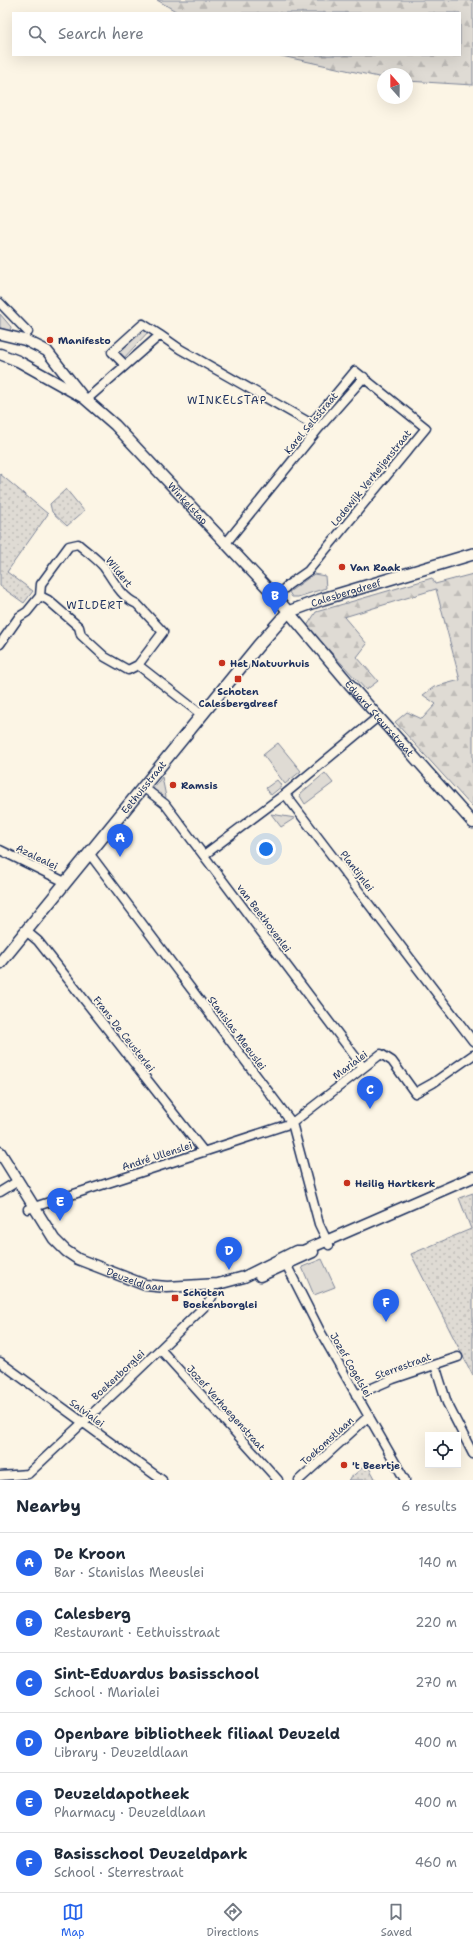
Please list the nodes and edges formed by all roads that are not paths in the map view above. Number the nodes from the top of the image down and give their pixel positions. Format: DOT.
graph roads {
  1 [pos="0,303"];
  2 [pos="28,332"];
  3 [pos="0,334"];
  4 [pos="160,335"];
  5 [pos="0,354"];
  6 [pos="125,365"];
  7 [pos="364,377"];
  8 [pos="85,399"];
  9 [pos="312,423"];
  10 [pos="319,428"];
  11 [pos="226,543"];
  12 [pos="473,554"];
  13 [pos="40,596"];
  14 [pos="276,596"];
  15 [pos="288,612"];
  16 [pos="0,644"];
  17 [pos="138,664"];
  18 [pos="202,715"];
  19 [pos="378,716"];
  20 [pos="143,787"];
  21 [pos="285,794"];
  22 [pos="473,823"];
  23 [pos="0,850"];
  24 [pos="89,853"];
  25 [pos="204,855"];
  26 [pos="65,882"];
  27 [pos="26,931"];
  28 [pos="0,962"];
  29 [pos="473,1041"];
  30 [pos="473,1056"];
  31 [pos="363,1067"];
  32 [pos="292,1123"];
  33 [pos="0,1152"];
  34 [pos="204,1152"];
  35 [pos="0,1164"];
  36 [pos="473,1177"];
  37 [pos="15,1183"];
  38 [pos="473,1183"];
  39 [pos="0,1192"];
  40 [pos="30,1208"];
  41 [pos="328,1243"];
  42 [pos="284,1261"];
  43 [pos="210,1287"];
  44 [pos="160,1349"];
  45 [pos="458,1357"];
  46 [pos="0,1362"];
  47 [pos="435,1365"];
  48 [pos="356,1395"];
  49 [pos="369,1416"];
  50 [pos="82,1421"];
  51 [pos="473,1454"];
  52 [pos="0,1476"];
  53 [pos="28,1477"];
  54 [pos="162,1480"];
  55 [pos="278,1480"];
  56 [pos="299,1480"];
  57 [pos="405,1480"];
  1 -- 2 [label="street"];
  3 -- 8 [label="street, Winkelstap"];
  4 -- 6 [label="street"];
  4 -- 6 [label="street"];
  4 -- 9 [label="street"];
  5 -- 8 [label="street, Winkelstap"];
  6 -- 8 [label="street"];
  7 -- 9 [label="street, Karel Selsstraat"];
  7 -- 10 [label="street, Karel Selsstraat"];
  7 -- 14 [label="street, Lodewijk Verheijenstraat"];
  8 -- 11 [label="street, Winkelstap"];
  9 -- 10 [label="street"];
  10 -- 11 [label="street, Karel Selsstraat"];
  11 -- 14 [label="street, Winkelstap"];
  12 -- 15 [label="main road, Calesbergdreef"];
  13 -- 16 [label="street, Wildert"];
  13 -- 17 [label="street"];
  13 -- 17 [label="street, Wildert"];
  14 -- 15 [label="street, Winkelstap"];
  15 -- 18 [label="main road, Eethuisstraat"];
  15 -- 19 [label="street, Eduard Steursstraat"];
  17 -- 18 [label="street"];
  18 -- 20 [label="main road, Eethuisstraat"];
  19 -- 21 [label="street"];
  19 -- 22 [label="street, Eduard Steursstraat"];
  20 -- 24 [label="main road, Eethuisstraat"];
  20 -- 25 [label="street, van Beethovenlei"];
  21 -- 25 [label="street"];
  21 -- 29 [label="street, Plantijnlei"];
  23 -- 26 [label="street, Azalealei"];
  24 -- 26 [label="main road, Eethuisstraat"];
  24 -- 32 [label="street, Stanislas Meeuslei"];
  25 -- 31 [label="street, van Beethovenlei"];
  26 -- 27 [label="main road, Eethuisstraat"];
  27 -- 28 [label="main road, Eethuisstraat"];
  27 -- 34 [label="street, Frans De Ceusterlei"];
  30 -- 31 [label="street, Marialei"];
  31 -- 32 [label="street, Marialei"];
  32 -- 34 [label="street, André Ullenslei"];
  32 -- 41 [label="street, Stanislas Meeuslei"];
  33 -- 37 [label="street, Deuzeldlaan"];
  34 -- 40 [label="street, André Ullenslei"];
  35 -- 37 [label="street, Deuzeldlaan"];
  36 -- 41 [label="street, Deuzeldlaan"];
  37 -- 39 [label="street"];
  37 -- 40 [label="street, Deuzeldlaan"];
  38 -- 41 [label="street, Deuzeldlaan"];
  40 -- 43 [label="street, Deuzeldlaan"];
  41 -- 42 [label="street, Deuzeldlaan"];
  42 -- 43 [label="street, Deuzeldlaan"];
  42 -- 48 [label="street, Jozef Cogelslei"];
  43 -- 44 [label="street, Boekenborglei"];
  44 -- 50 [label="street, Boekenborglei"];
  44 -- 55 [label="street, Jozef Verhaegenstraat"];
  45 -- 47 [label="street, Sterrestraat"];
  46 -- 50 [label="street, Salvialei"];
  47 -- 48 [label="street, Sterrestraat"];
  47 -- 51 [label="street"];
  48 -- 49 [label="street, Jozef Cogelslei"];
  49 -- 56 [label="street, Toekomstlaan"];
  49 -- 57 [label="street, Jozef Cogelslei"];
  50 -- 53 [label="street, Boekenborglei"];
  50 -- 54 [label="street, Salvialei"];
  52 -- 53 [label="street"];
}
